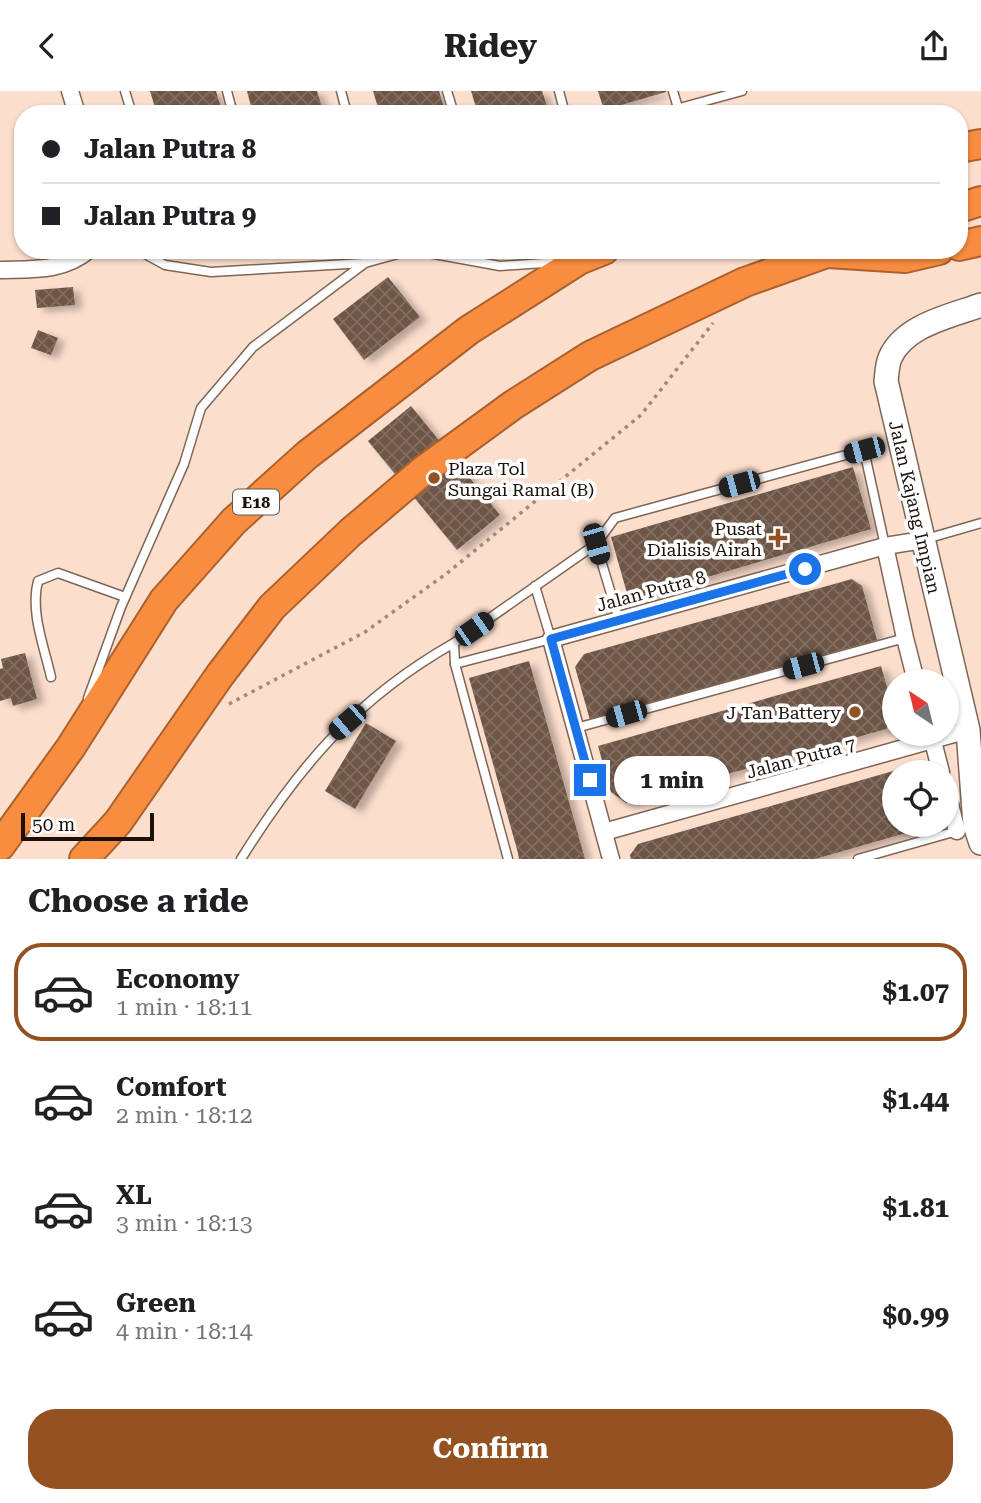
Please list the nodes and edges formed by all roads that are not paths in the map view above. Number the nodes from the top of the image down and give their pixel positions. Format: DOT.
graph roads {
  1 [pos="742,91"];
  2 [pos="689,105"];
  3 [pos="79,259"];
  4 [pos="154,259"];
  5 [pos="379,259"];
  6 [pos="462,259"];
  7 [pos="558,259"];
  8 [pos="584,259"];
  9 [pos="810,259"];
  10 [pos="365,263"];
  11 [pos="0,270"];
  12 [pos="981,306"];
  13 [pos="981,523"];
  14 [pos="923,540"];
  15 [pos="596,544"];
  16 [pos="885,546"];
  17 [pos="535,586"];
  18 [pos="125,597"];
  19 [pos="619,620"];
  20 [pos="905,638"];
  21 [pos="551,639"];
  22 [pos="454,643"];
  23 [pos="454,664"];
  24 [pos="913,669"];
  25 [pos="51,677"];
  26 [pos="576,728"];
  27 [pos="968,730"];
  28 [pos="959,732"];
  29 [pos="901,746"];
  30 [pos="71,747"];
  31 [pos="976,772"];
  32 [pos="959,806"];
  33 [pos="975,823"];
  34 [pos="604,832"];
  35 [pos="2,843"];
  36 [pos="84,859"];
  37 [pos="241,859"];
  38 [pos="508,859"];
  39 [pos="611,859"];
  40 [pos="858,859"];
  1 -- 2 [label="lane"];
  3 -- 11 [label="street"];
  4 -- 10 [label="lane"];
  5 -- 10 [label="lane"];
  6 -- 7 [label="lane"];
  8 -- 30 [label="highway, E18"];
  9 -- 36 [label="highway"];
  10 -- 18 [label="lane"];
  12 -- 14 [label="street, Jalan Kajang Impian"];
  13 -- 14 [label="lane"];
  14 -- 16 [label="street, Jalan Putra 8"];
  14 -- 27 [label="street, Jalan Kajang Impian"];
  15 -- 16 [label="lane"];
  15 -- 17 [label="lane"];
  15 -- 19 [label="lane"];
  16 -- 19 [label="street, Jalan Putra 8"];
  16 -- 20 [label="street"];
  17 -- 21 [label="lane"];
  17 -- 22 [label="lane"];
  18 -- 25 [label="lane"];
  18 -- 30 [label="lane"];
  19 -- 21 [label="street, Jalan Putra 8"];
  20 -- 24 [label="street"];
  20 -- 26 [label="lane"];
  21 -- 23 [label="lane"];
  21 -- 26 [label="street"];
  22 -- 23 [label="lane"];
  22 -- 37 [label="lane"];
  23 -- 38 [label="lane"];
  26 -- 34 [label="street"];
  27 -- 28 [label="street, Jalan Putra 7"];
  27 -- 31 [label="street, Jalan Kajang Impian"];
  29 -- 34 [label="street, Jalan Putra 7"];
  30 -- 35 [label="highway, E18"];
  31 -- 33 [label="street, Jalan Kajang Impian"];
  32 -- 33 [label="street"];
  33 -- 40 [label="lane"];
  34 -- 39 [label="street"];
}
